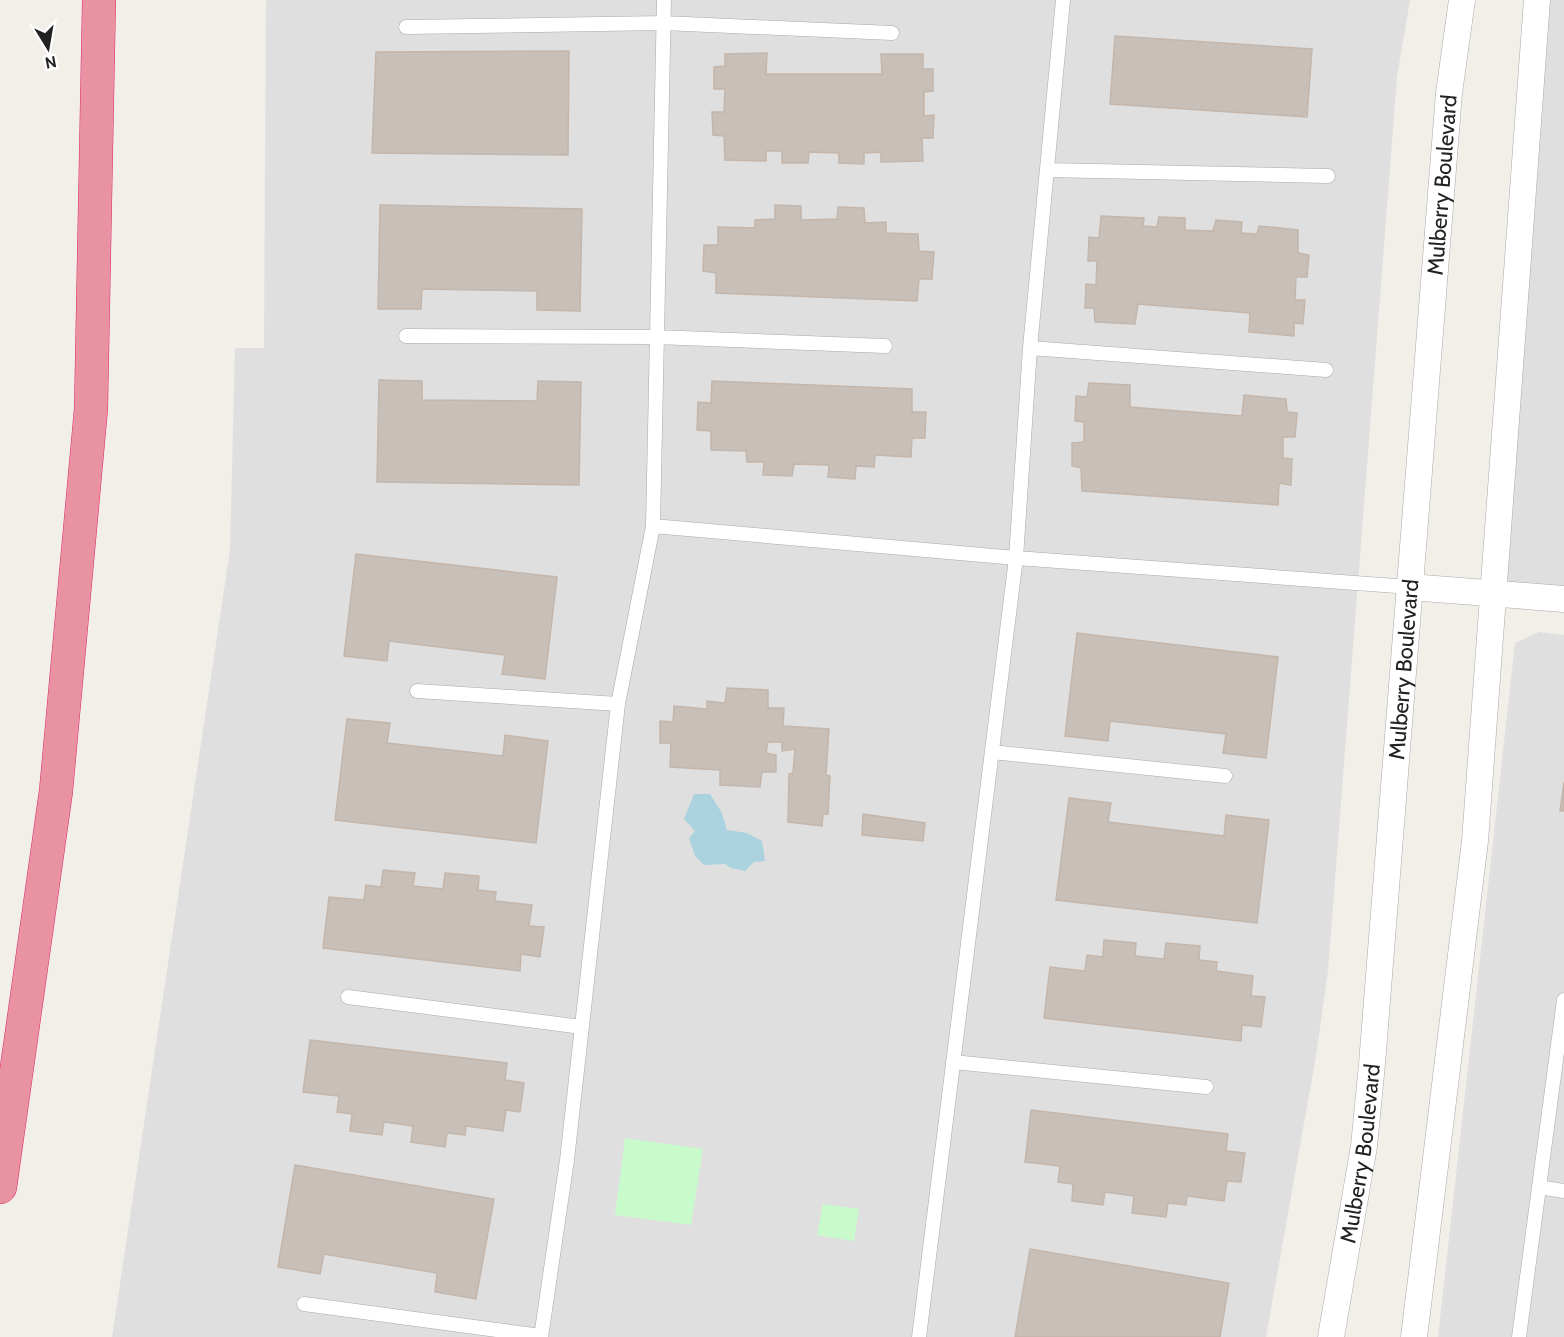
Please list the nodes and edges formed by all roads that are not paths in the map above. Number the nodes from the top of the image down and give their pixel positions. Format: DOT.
graph roads {
  1 [pos="664,0"];
  2 [pos="1064,0"];
  3 [pos="1462,0"];
  4 [pos="1537,0"];
  5 [pos="103,10"];
  6 [pos="663,23"];
  7 [pos="405,27"];
  8 [pos="892,33"];
  9 [pos="1047,170"];
  10 [pos="1328,177"];
  11 [pos="406,336"];
  12 [pos="657,337"];
  13 [pos="885,346"];
  14 [pos="1030,348"];
  15 [pos="1326,370"];
  16 [pos="653,526"];
  17 [pos="1016,558"];
  18 [pos="1410,587"];
  19 [pos="1494,595"];
  20 [pos="1564,599"];
  21 [pos="417,692"];
  22 [pos="618,704"];
  23 [pos="992,752"];
  24 [pos="1225,776"];
  25 [pos="348,997"];
  26 [pos="1564,1000"];
  27 [pos="582,1027"];
  28 [pos="953,1062"];
  29 [pos="1206,1087"];
  30 [pos="1539,1186"];
  31 [pos="0,1187"];
  32 [pos="1564,1191"];
  33 [pos="304,1304"];
  34 [pos="541,1336"];
  35 [pos="919,1337"];
  36 [pos="1331,1337"];
  37 [pos="1414,1337"];
  38 [pos="1519,1337"];
  1 -- 6 [label="lane"];
  2 -- 9 [label="lane"];
  3 -- 18 [label="street, Mulberry Boulevard"];
  4 -- 19 [label="street"];
  5 -- 31 [label="highway"];
  6 -- 7 [label="lane"];
  6 -- 8 [label="lane"];
  6 -- 12 [label="lane"];
  9 -- 10 [label="lane"];
  9 -- 14 [label="lane"];
  11 -- 12 [label="lane"];
  12 -- 13 [label="lane"];
  12 -- 16 [label="lane"];
  14 -- 15 [label="lane"];
  14 -- 17 [label="lane"];
  16 -- 17 [label="lane"];
  16 -- 22 [label="lane"];
  17 -- 18 [label="lane"];
  17 -- 23 [label="lane"];
  18 -- 19 [label="street"];
  18 -- 36 [label="street, Mulberry Boulevard"];
  19 -- 20 [label="street"];
  19 -- 37 [label="street"];
  21 -- 22 [label="lane"];
  22 -- 27 [label="lane"];
  23 -- 24 [label="lane"];
  23 -- 28 [label="lane"];
  25 -- 27 [label="lane"];
  26 -- 30 [label="lane"];
  27 -- 34 [label="lane"];
  28 -- 29 [label="lane"];
  28 -- 35 [label="lane"];
  30 -- 32 [label="lane"];
  30 -- 38 [label="lane"];
  33 -- 34 [label="lane"];
}
